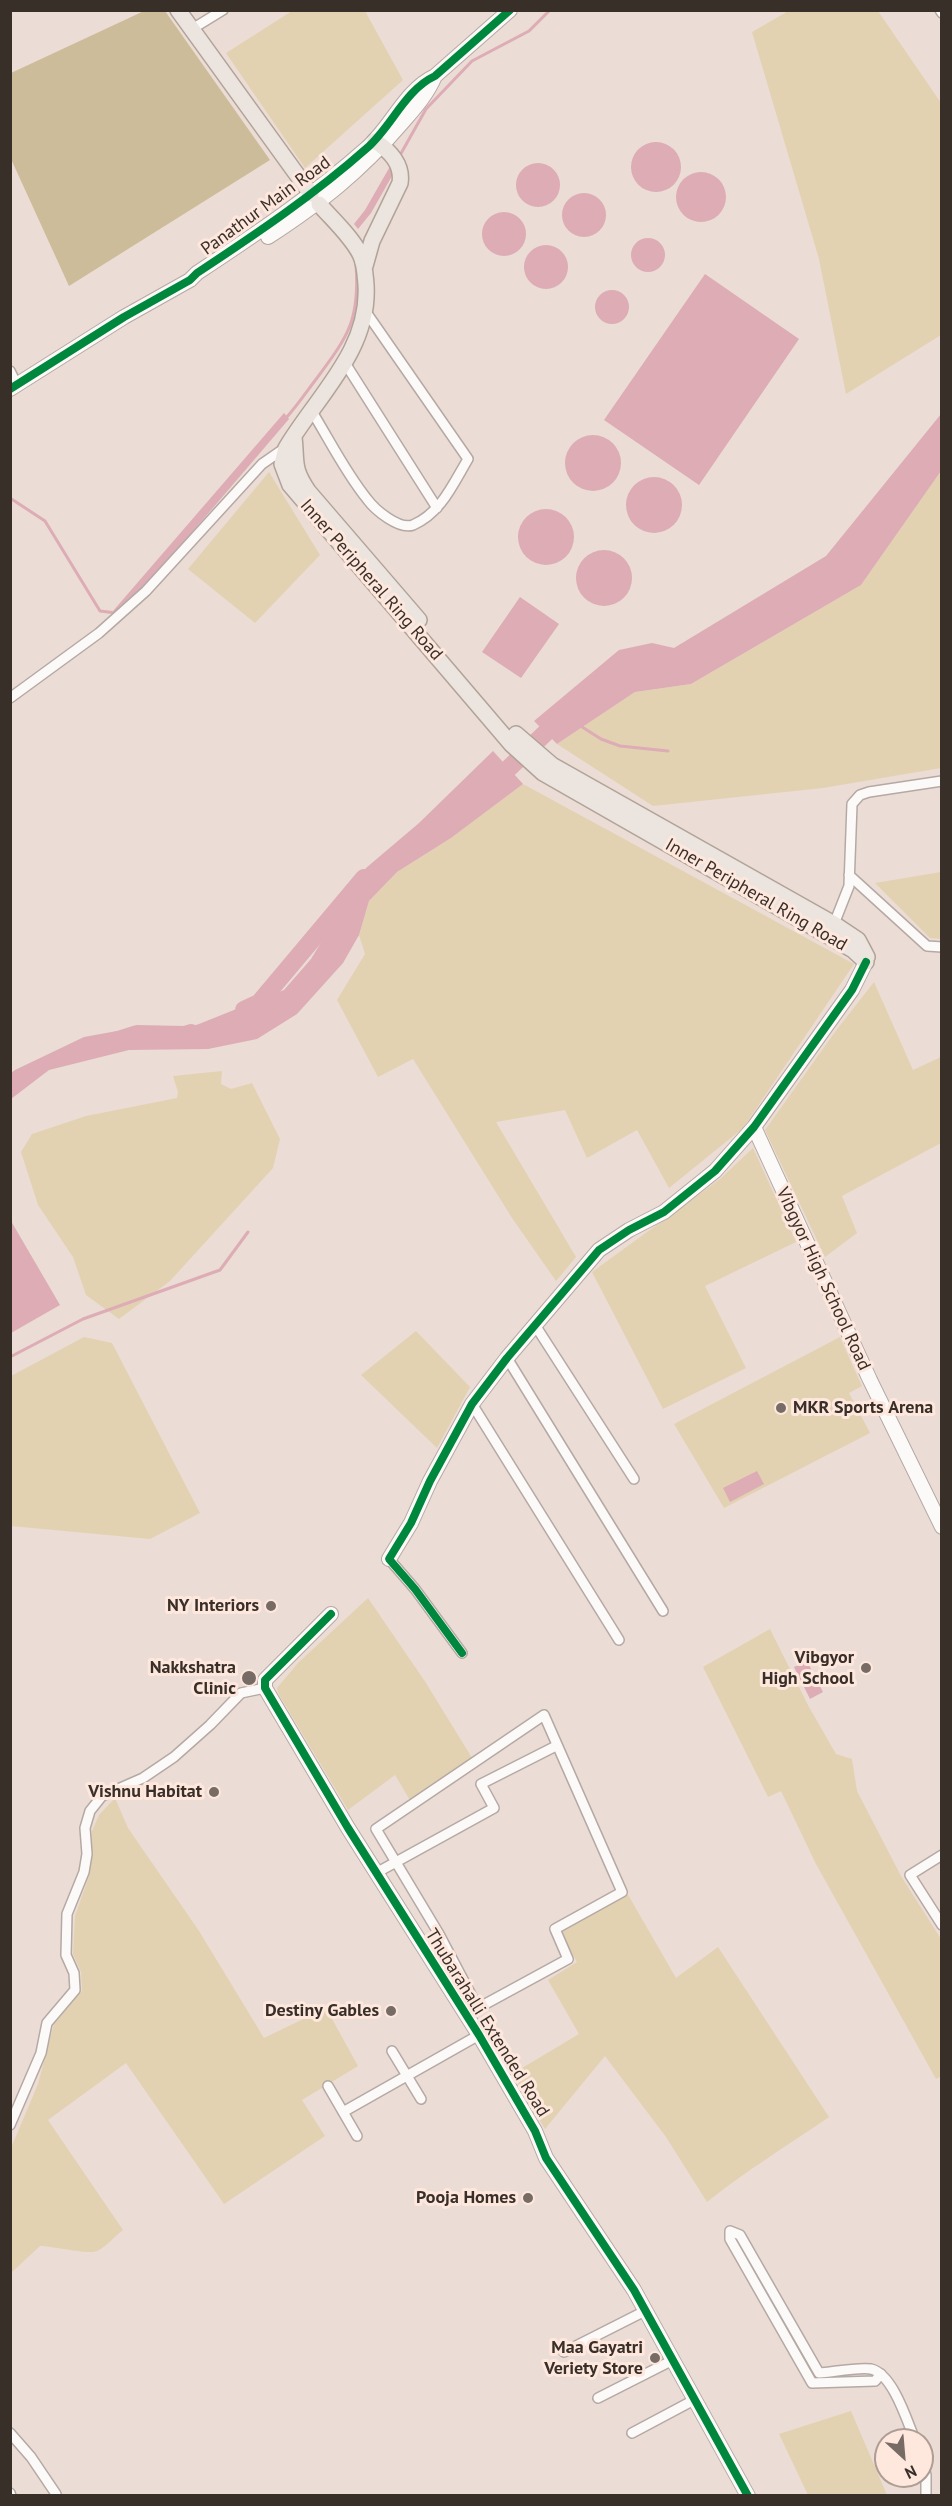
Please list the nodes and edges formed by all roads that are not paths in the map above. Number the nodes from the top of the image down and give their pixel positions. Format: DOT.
graph roads {
  1 [pos="178,10"];
  2 [pos="223,10"];
  3 [pos="510,10"];
  4 [pos="192,29"];
  5 [pos="387,151"];
  6 [pos="315,199"];
  7 [pos="358,253"];
  8 [pos="366,312"];
  9 [pos="345,363"];
  10 [pos="10,371"];
  11 [pos="14,387"];
  12 [pos="311,410"];
  13 [pos="294,434"];
  14 [pos="286,448"];
  15 [pos="437,508"];
  16 [pos="10,698"];
  17 [pos="515,741"];
  18 [pos="547,769"];
  19 [pos="942,781"];
  20 [pos="849,881"];
  21 [pos="834,924"];
  22 [pos="856,945"];
  23 [pos="942,947"];
  24 [pos="866,962"];
  25 [pos="754,1127"];
  26 [pos="536,1325"];
  27 [pos="507,1358"];
  28 [pos="472,1404"];
  29 [pos="634,1479"];
  30 [pos="942,1527"];
  31 [pos="389,1559"];
  32 [pos="663,1611"];
  33 [pos="331,1614"];
  34 [pos="619,1640"];
  35 [pos="462,1653"];
  36 [pos="265,1688"];
  37 [pos="556,1746"];
  38 [pos="942,1855"];
  39 [pos="396,1862"];
  40 [pos="942,1862"];
  41 [pos="930,1868"];
  42 [pos="376,1874"];
  43 [pos="942,1925"];
  44 [pos="440,1937"];
  45 [pos="423,1947"];
  46 [pos="479,2034"];
  47 [pos="392,2051"];
  48 [pos="407,2076"];
  49 [pos="328,2086"];
  50 [pos="421,2099"];
  51 [pos="343,2112"];
  52 [pos="10,2125"];
  53 [pos="357,2136"];
  54 [pos="783,2309"];
  55 [pos="645,2311"];
  56 [pos="773,2315"];
  57 [pos="796,2333"];
  58 [pos="786,2338"];
  59 [pos="564,2352"];
  60 [pos="671,2361"];
  61 [pos="842,2372"];
  62 [pos="880,2374"];
  63 [pos="843,2383"];
  64 [pos="598,2398"];
  65 [pos="694,2400"];
  66 [pos="910,2428"];
  67 [pos="10,2433"];
  68 [pos="632,2433"];
  69 [pos="56,2494"];
  70 [pos="748,2496"];
  1 -- 4 [label="main road"];
  2 -- 4 [label="street"];
  3 -- 5 [label="street, Panathur Main Road"];
  4 -- 6 [label="main road"];
  5 -- 6 [label="street, Panathur Main Road"];
  5 -- 7 [label="main road"];
  6 -- 7 [label="main road"];
  6 -- 11 [label="street, Panathur Main Road"];
  7 -- 8 [label="main road"];
  8 -- 9 [label="main road"];
  8 -- 15 [label="street"];
  9 -- 12 [label="main road"];
  9 -- 15 [label="street"];
  10 -- 11 [label="street"];
  12 -- 13 [label="main road"];
  12 -- 15 [label="street"];
  13 -- 14 [label="main road"];
  13 -- 17 [label="main road, Inner Peripheral Ring Road"];
  14 -- 16 [label="street"];
  14 -- 17 [label="main road, Inner Peripheral Ring Road"];
  17 -- 18 [label="main road, Inner Peripheral Ring Road"];
  18 -- 21 [label="main road, Inner Peripheral Ring Road"];
  18 -- 22 [label="main road, Inner Peripheral Ring Road"];
  19 -- 20 [label="street"];
  20 -- 21 [label="street"];
  20 -- 23 [label="street"];
  21 -- 22 [label="main road, Inner Peripheral Ring Road"];
  22 -- 24 [label="main road, Inner Peripheral Ring Road"];
  24 -- 25 [label="street"];
  25 -- 26 [label="street"];
  25 -- 30 [label="street, Vibgyor High School Road"];
  26 -- 27 [label="street"];
  26 -- 29 [label="street"];
  27 -- 28 [label="street"];
  27 -- 32 [label="street"];
  28 -- 31 [label="street"];
  28 -- 34 [label="street"];
  31 -- 35 [label="street"];
  33 -- 36 [label="street"];
  36 -- 42 [label="street, Thubarahalli Extended Road"];
  36 -- 52 [label="street"];
  37 -- 39 [label="street"];
  37 -- 39 [label="street"];
  37 -- 44 [label="street"];
  38 -- 43 [label="street"];
  39 -- 42 [label="street"];
  39 -- 44 [label="street"];
  40 -- 41 [label="street"];
  42 -- 45 [label="street, Thubarahalli Extended Road"];
  44 -- 45 [label="street"];
  45 -- 46 [label="street, Thubarahalli Extended Road"];
  46 -- 48 [label="street"];
  46 -- 55 [label="street, Thubarahalli Extended Road"];
  47 -- 48 [label="street"];
  48 -- 50 [label="street"];
  48 -- 51 [label="street"];
  49 -- 51 [label="street"];
  51 -- 53 [label="street"];
  54 -- 56 [label="street"];
  54 -- 56 [label="street"];
  54 -- 57 [label="street"];
  55 -- 59 [label="street"];
  55 -- 60 [label="street, Thubarahalli Extended Road"];
  56 -- 58 [label="street"];
  57 -- 58 [label="street"];
  57 -- 61 [label="street"];
  58 -- 63 [label="street"];
  60 -- 64 [label="street"];
  60 -- 65 [label="street, Thubarahalli Extended Road"];
  61 -- 62 [label="street"];
  61 -- 63 [label="street"];
  62 -- 63 [label="street"];
  62 -- 66 [label="street"];
  65 -- 68 [label="street"];
  65 -- 70 [label="street, Thubarahalli Extended Road"];
  67 -- 69 [label="street"];
}
